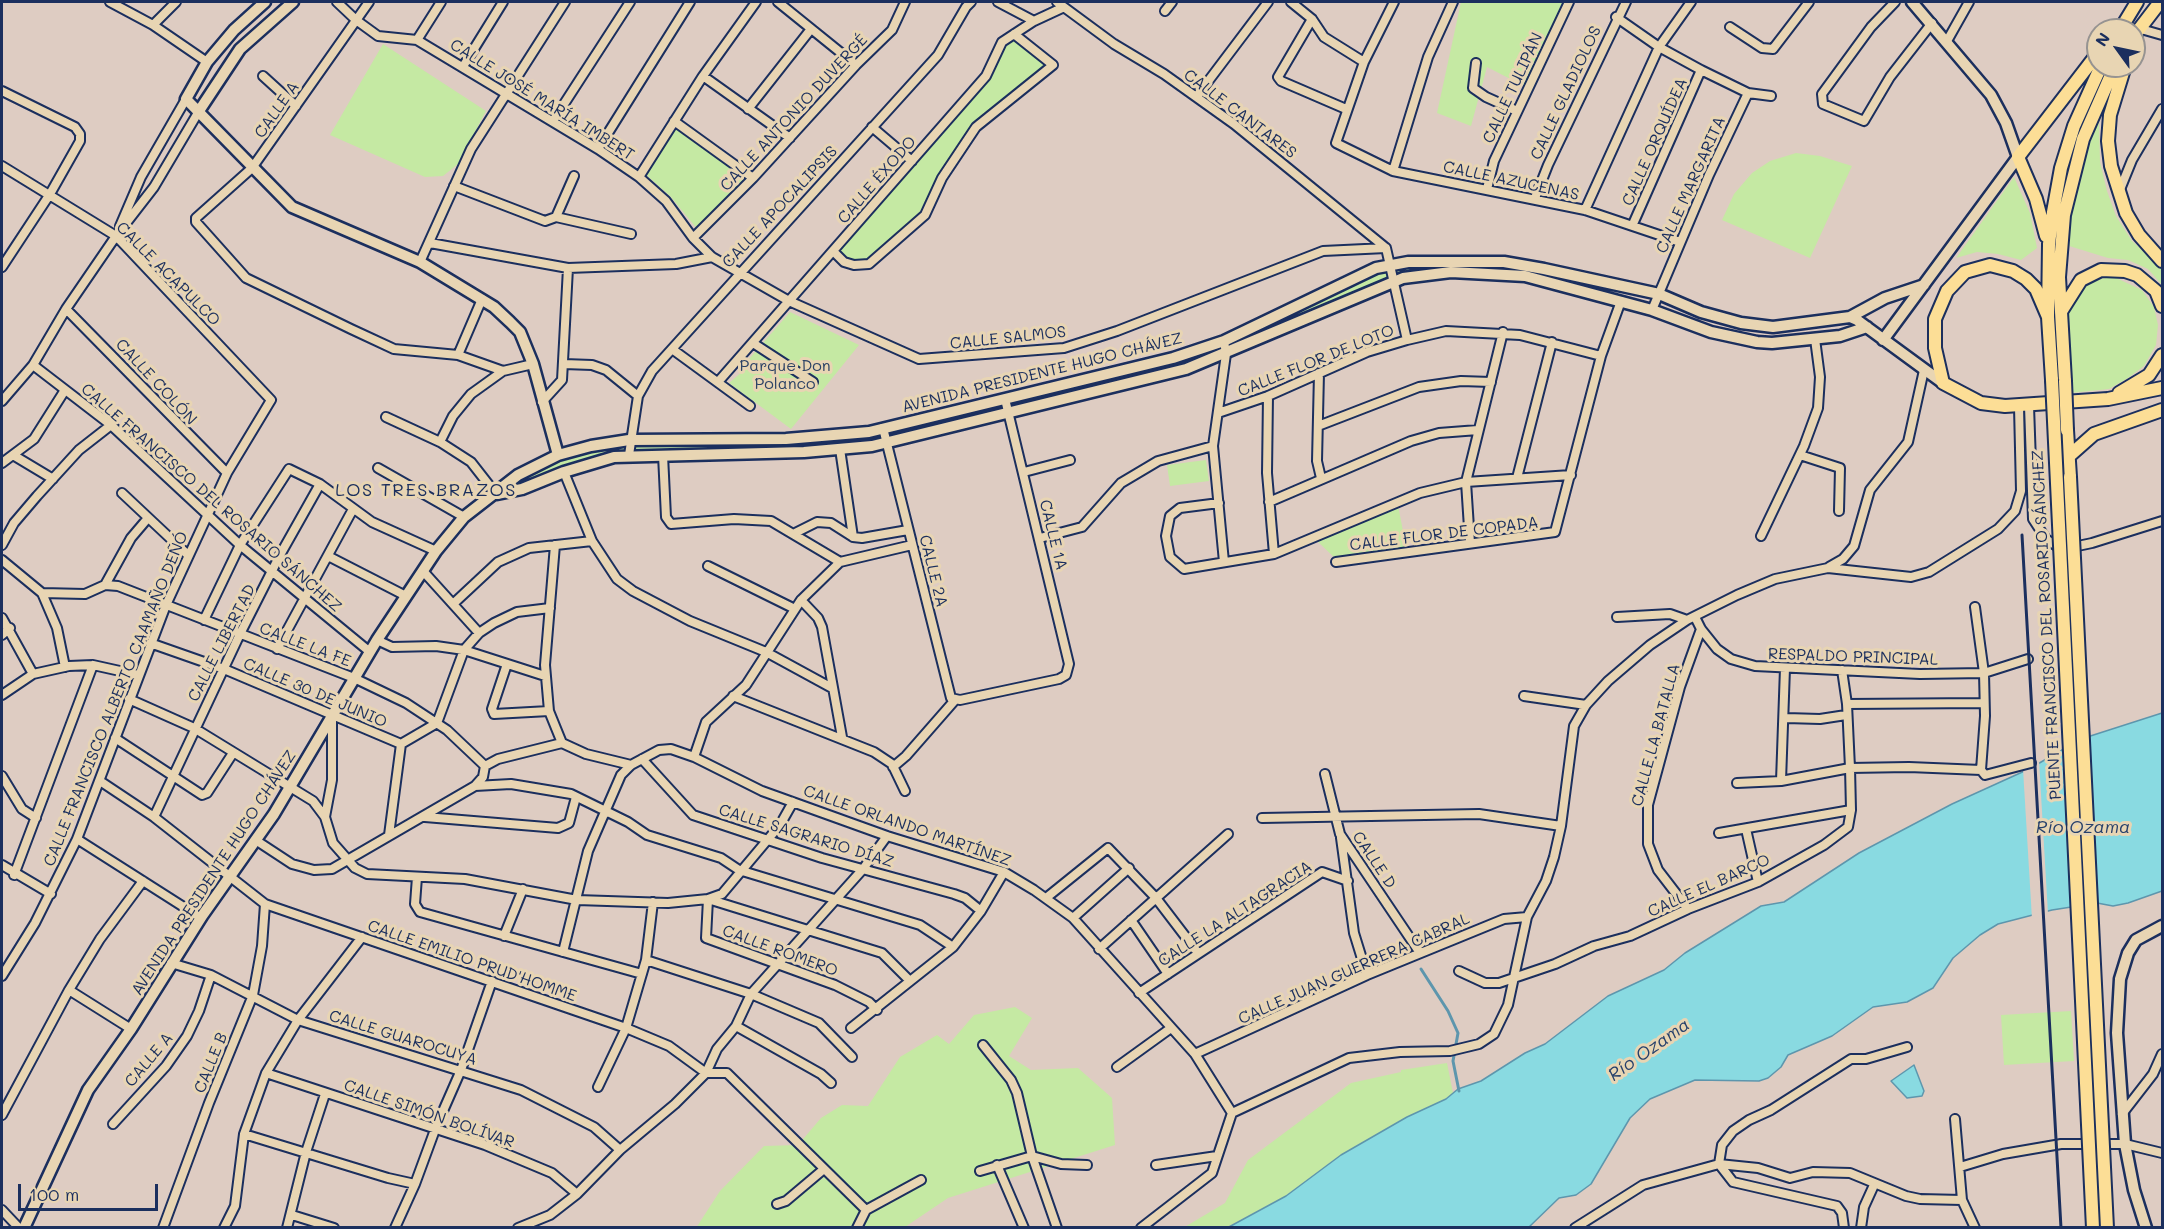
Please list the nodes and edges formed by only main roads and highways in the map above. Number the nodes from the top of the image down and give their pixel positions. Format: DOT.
graph roads {
  1 [pos="265,2"];
  2 [pos="292,2"];
  3 [pos="1912,2"];
  4 [pos="2135,2"];
  5 [pos="2160,2"];
  6 [pos="2125,18"];
  7 [pos="2146,20"];
  8 [pos="2086,69"];
  9 [pos="2095,78"];
  10 [pos="2109,78"];
  11 [pos="2121,78"];
  12 [pos="199,111"];
  13 [pos="2018,157"];
  14 [pos="2049,244"];
  15 [pos="2163,261"];
  16 [pos="1924,285"];
  17 [pos="2163,306"];
  18 [pos="2062,311"];
  19 [pos="2048,317"];
  20 [pos="1850,318"];
  21 [pos="1867,327"];
  22 [pos="1883,340"];
  23 [pos="2050,342"];
  24 [pos="2063,343"];
  25 [pos="2163,356"];
  26 [pos="2058,380"];
  27 [pos="1943,383"];
  28 [pos="2163,388"];
  29 [pos="2108,399"];
  30 [pos="2163,410"];
  31 [pos="558,455"];
  32 [pos="2068,457"];
  33 [pos="518,475"];
  34 [pos="522,489"];
  35 [pos="496,494"];
  36 [pos="2163,926"];
  37 [pos="24,1227"];
  38 [pos="2093,1227"];
  39 [pos="2106,1227"];
  40 [pos="2146,1227"];
  1 -- 12 [label="main road"];
  2 -- 12 [label="main road"];
  3 -- 13 [label="main road"];
  4 -- 6 [label="main road"];
  5 -- 7 [label="main road"];
  8 -- 13 [label="main road"];
  9 -- 14 [label="main road"];
  10 -- 18 [label="main road"];
  11 -- 15 [label="main road"];
  12 -- 31 [label="main road"];
  13 -- 14 [label="main road"];
  13 -- 16 [label="main road"];
  14 -- 19 [label="main road"];
  16 -- 20 [label="main road"];
  16 -- 22 [label="main road"];
  17 -- 18 [label="main road"];
  18 -- 24 [label="main road"];
  19 -- 23 [label="main road"];
  19 -- 27 [label="main road"];
  20 -- 21 [label="main road"];
  20 -- 31 [label="main road, AVENIDA PRESIDENTE HUGO CHÁVEZ"];
  21 -- 22 [label="main road"];
  21 -- 34 [label="main road, AVENIDA PRESIDENTE HUGO CHÁVEZ"];
  22 -- 27 [label="main road"];
  23 -- 24 [label="main road"];
  23 -- 26 [label="main road"];
  24 -- 26 [label="main road"];
  25 -- 29 [label="main road"];
  26 -- 32 [label="main road, PUENTE FRANCISCO DEL ROSARIO SÁNCHEZ, bridge"];
  26 -- 38 [label="main road, PUENTE FRANCISCO DEL ROSARIO SÁNCHEZ, bridge"];
  27 -- 29 [label="main road"];
  28 -- 29 [label="main road"];
  30 -- 32 [label="main road"];
  31 -- 33 [label="main road, AVENIDA PRESIDENTE HUGO CHÁVEZ"];
  32 -- 39 [label="main road, PUENTE FRANCISCO DEL ROSARIO SÁNCHEZ, bridge"];
  33 -- 34 [label="main road"];
  33 -- 35 [label="main road, AVENIDA PRESIDENTE HUGO CHÁVEZ"];
  34 -- 35 [label="main road, AVENIDA PRESIDENTE HUGO CHÁVEZ"];
  35 -- 37 [label="main road, AVENIDA PRESIDENTE HUGO CHÁVEZ"];
  36 -- 40 [label="main road"];
}
